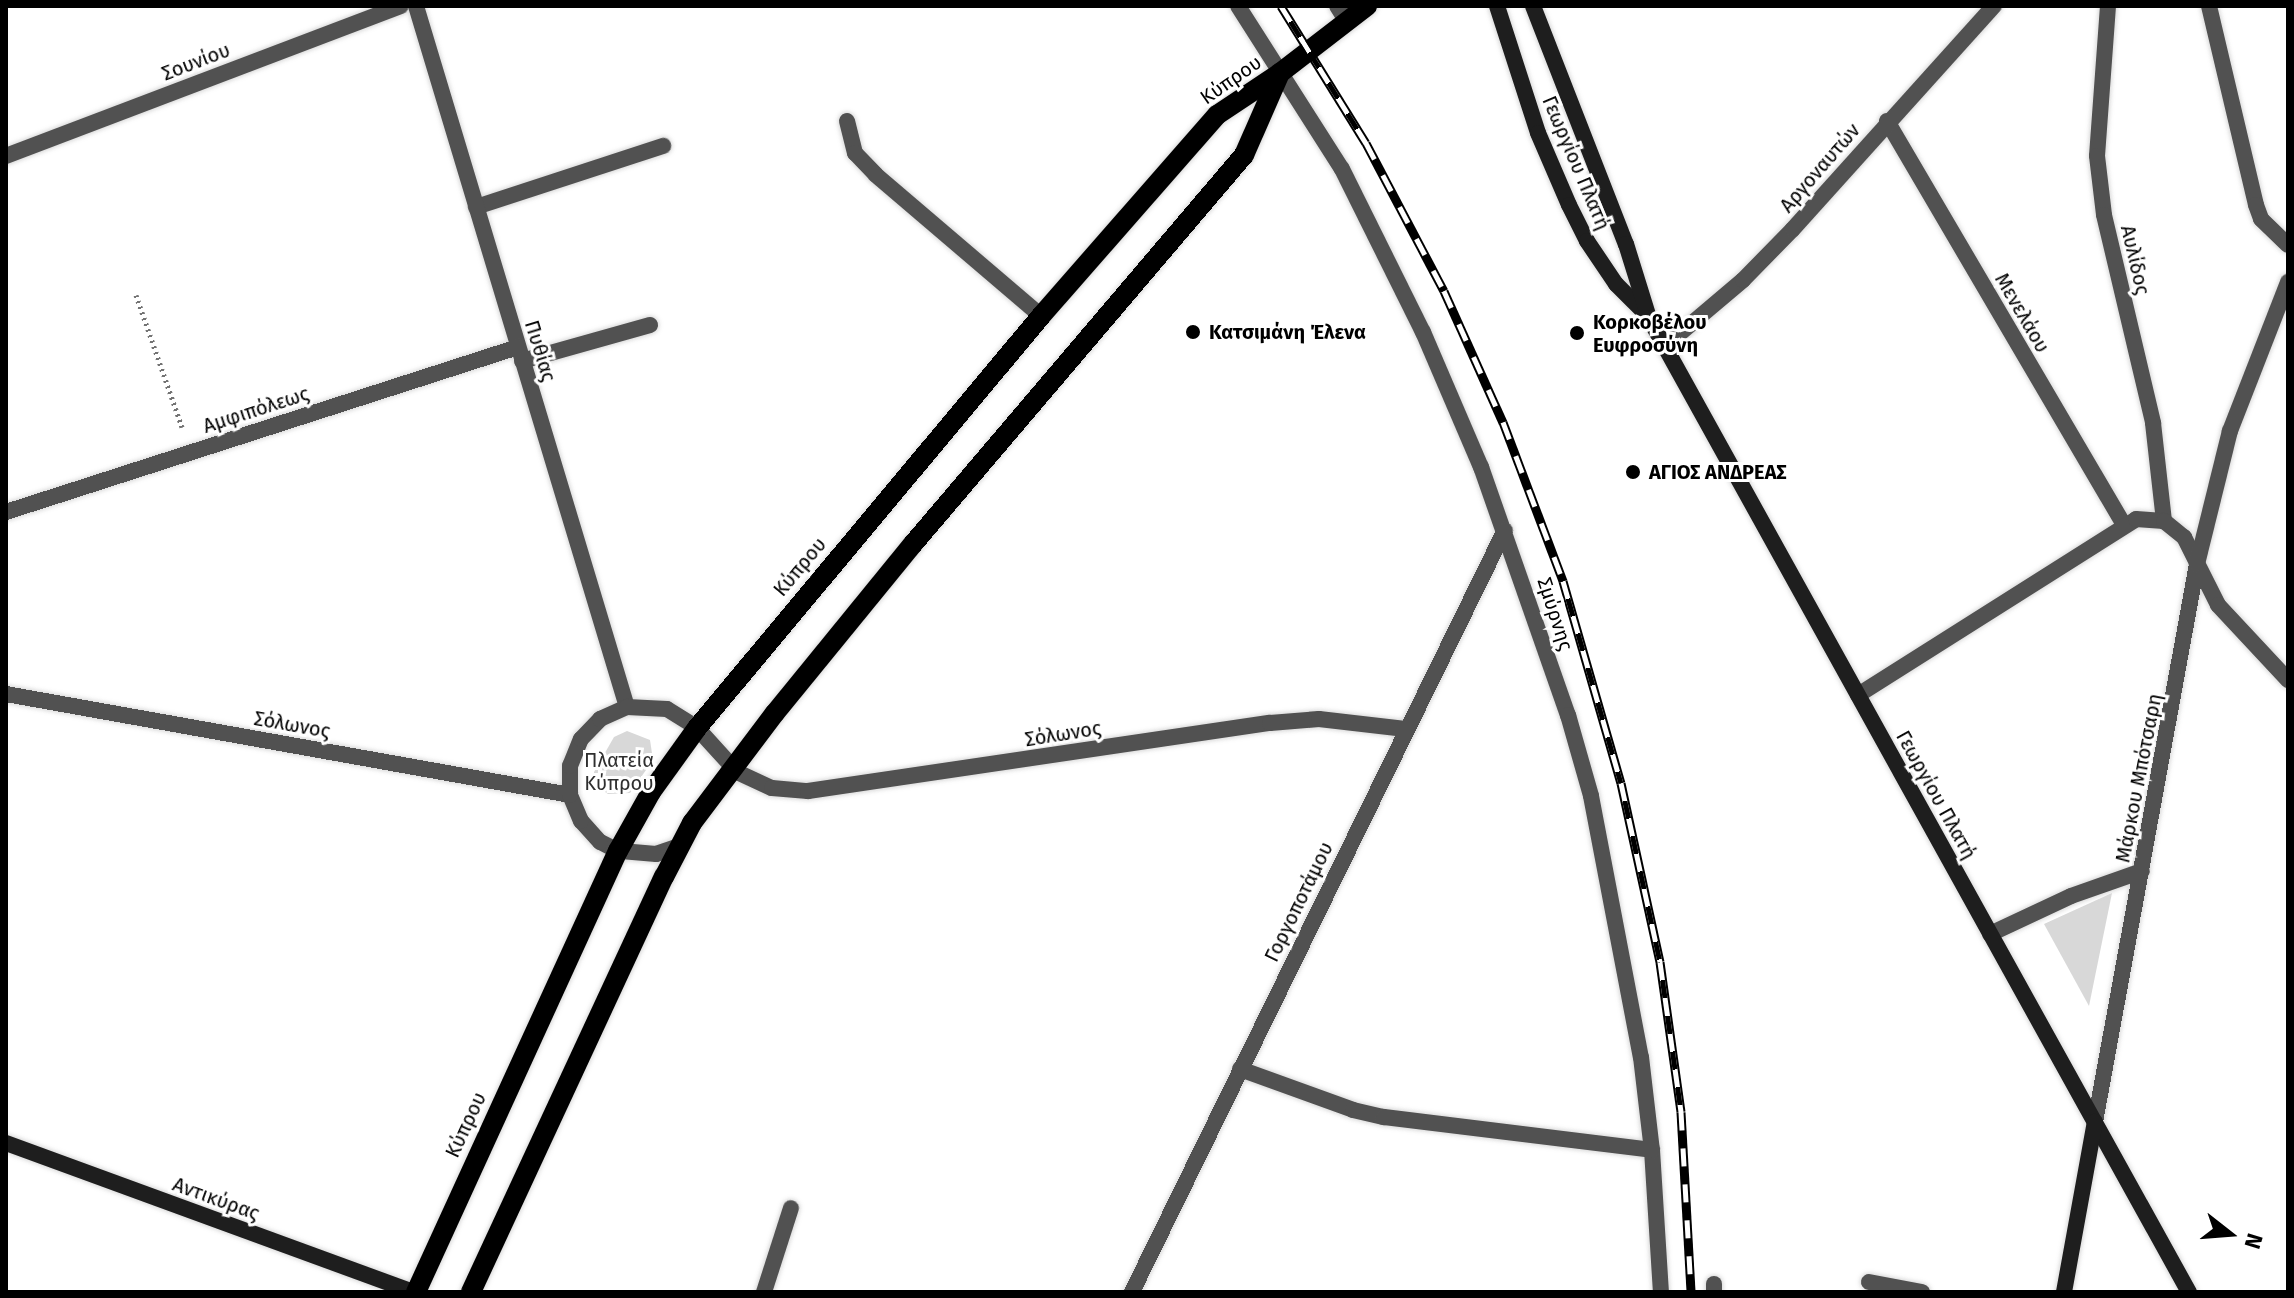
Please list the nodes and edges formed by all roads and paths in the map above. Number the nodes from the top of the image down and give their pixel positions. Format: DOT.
graph roads {
  1 [pos="400,6"];
  2 [pos="416,6"];
  3 [pos="1238,6"];
  4 [pos="1367,6"];
  5 [pos="1497,6"];
  6 [pos="1533,6"];
  7 [pos="1994,6"];
  8 [pos="2108,6"];
  9 [pos="2209,6"];
  10 [pos="1342,14"];
  11 [pos="1280,73"];
  12 [pos="847,121"];
  13 [pos="1887,121"];
  14 [pos="663,146"];
  15 [pos="6,156"];
  16 [pos="476,207"];
  17 [pos="2288,245"];
  18 [pos="136,295"];
  19 [pos="2286,296"];
  20 [pos="1041,316"];
  21 [pos="1649,318"];
  22 [pos="650,325"];
  23 [pos="1665,346"];
  24 [pos="520,354"];
  25 [pos="191,452"];
  26 [pos="6,512"];
  27 [pos="2164,521"];
  28 [pos="2123,524"];
  29 [pos="1505,530"];
  30 [pos="2197,564"];
  31 [pos="2288,680"];
  32 [pos="6,694"];
  33 [pos="1858,695"];
  34 [pos="627,707"];
  35 [pos="697,728"];
  36 [pos="1405,729"];
  37 [pos="732,769"];
  38 [pos="570,795"];
  39 [pos="679,846"];
  40 [pos="618,851"];
  41 [pos="2142,871"];
  42 [pos="1990,934"];
  43 [pos="1240,1069"];
  44 [pos="2095,1122"];
  45 [pos="6,1143"];
  46 [pos="1652,1150"];
  47 [pos="791,1208"];
  48 [pos="1869,1282"];
  49 [pos="414,1292"];
  50 [pos="471,1292"];
  51 [pos="764,1292"];
  52 [pos="1132,1292"];
  53 [pos="1661,1292"];
  54 [pos="1922,1292"];
  55 [pos="2064,1292"];
  56 [pos="2189,1292"];
  1 -- 15 [label="street, Σουνίου"];
  2 -- 16 [label="street, Πυθίας"];
  3 -- 11 [label="street, Σμύρνης"];
  4 -- 10 [label="main road"];
  5 -- 21 [label="main road, Γεωργίου Πλατή"];
  6 -- 21 [label="main road, Γεωργίου Πλατή"];
  7 -- 13 [label="street, Αργοναυτών"];
  8 -- 27 [label="street, Αυλίδος"];
  9 -- 17 [label="street"];
  10 -- 11 [label="main road"];
  11 -- 20 [label="main road, Κύπρου"];
  11 -- 29 [label="street, Σμύρνης"];
  11 -- 37 [label="main road, Κύπρου"];
  12 -- 20 [label="street"];
  13 -- 23 [label="street, Αργοναυτών"];
  13 -- 28 [label="street, Μενελάου"];
  14 -- 16 [label="street"];
  16 -- 24 [label="street, Πυθίας"];
  18 -- 25 [label="path"];
  19 -- 30 [label="street, Μάρκου Μπότσαρη"];
  20 -- 35 [label="main road, Κύπρου"];
  21 -- 23 [label="main road, Γεωργίου Πλατή"];
  22 -- 24 [label="street, Αμφιπόλεως"];
  23 -- 33 [label="main road, Γεωργίου Πλατή"];
  24 -- 25 [label="street, Αμφιπόλεως"];
  24 -- 34 [label="street, Πυθίας"];
  25 -- 26 [label="street, Αμφιπόλεως"];
  27 -- 28 [label="street"];
  27 -- 30 [label="street"];
  28 -- 33 [label="street"];
  29 -- 36 [label="street, Γοργοποτάμου"];
  29 -- 46 [label="street, Σμύρνης"];
  30 -- 31 [label="street"];
  30 -- 41 [label="street, Μάρκου Μπότσαρη"];
  32 -- 38 [label="street, Σόλωνος"];
  33 -- 42 [label="main road, Γεωργίου Πλατή"];
  34 -- 35 [label="street"];
  34 -- 38 [label="street"];
  35 -- 37 [label="street"];
  35 -- 40 [label="main road, Κύπρου"];
  36 -- 37 [label="street, Σόλωνος"];
  36 -- 43 [label="street, Γοργοποτάμου"];
  37 -- 39 [label="main road, Κύπρου"];
  38 -- 40 [label="street"];
  39 -- 40 [label="street"];
  39 -- 50 [label="main road, Κύπρου"];
  40 -- 49 [label="main road, Κύπρου"];
  41 -- 42 [label="street"];
  41 -- 44 [label="street, Μάρκου Μπότσαρη"];
  42 -- 44 [label="main road, Γεωργίου Πλατή"];
  43 -- 46 [label="street"];
  43 -- 52 [label="street, Γοργοποτάμου"];
  44 -- 55 [label="main road, Μάρκου Μπότσαρη"];
  44 -- 56 [label="main road, Γεωργίου Πλατή"];
  45 -- 49 [label="main road, Αντικύρας"];
  46 -- 53 [label="street, Σμύρνης"];
  47 -- 51 [label="street"];
  48 -- 54 [label="street"];
}
